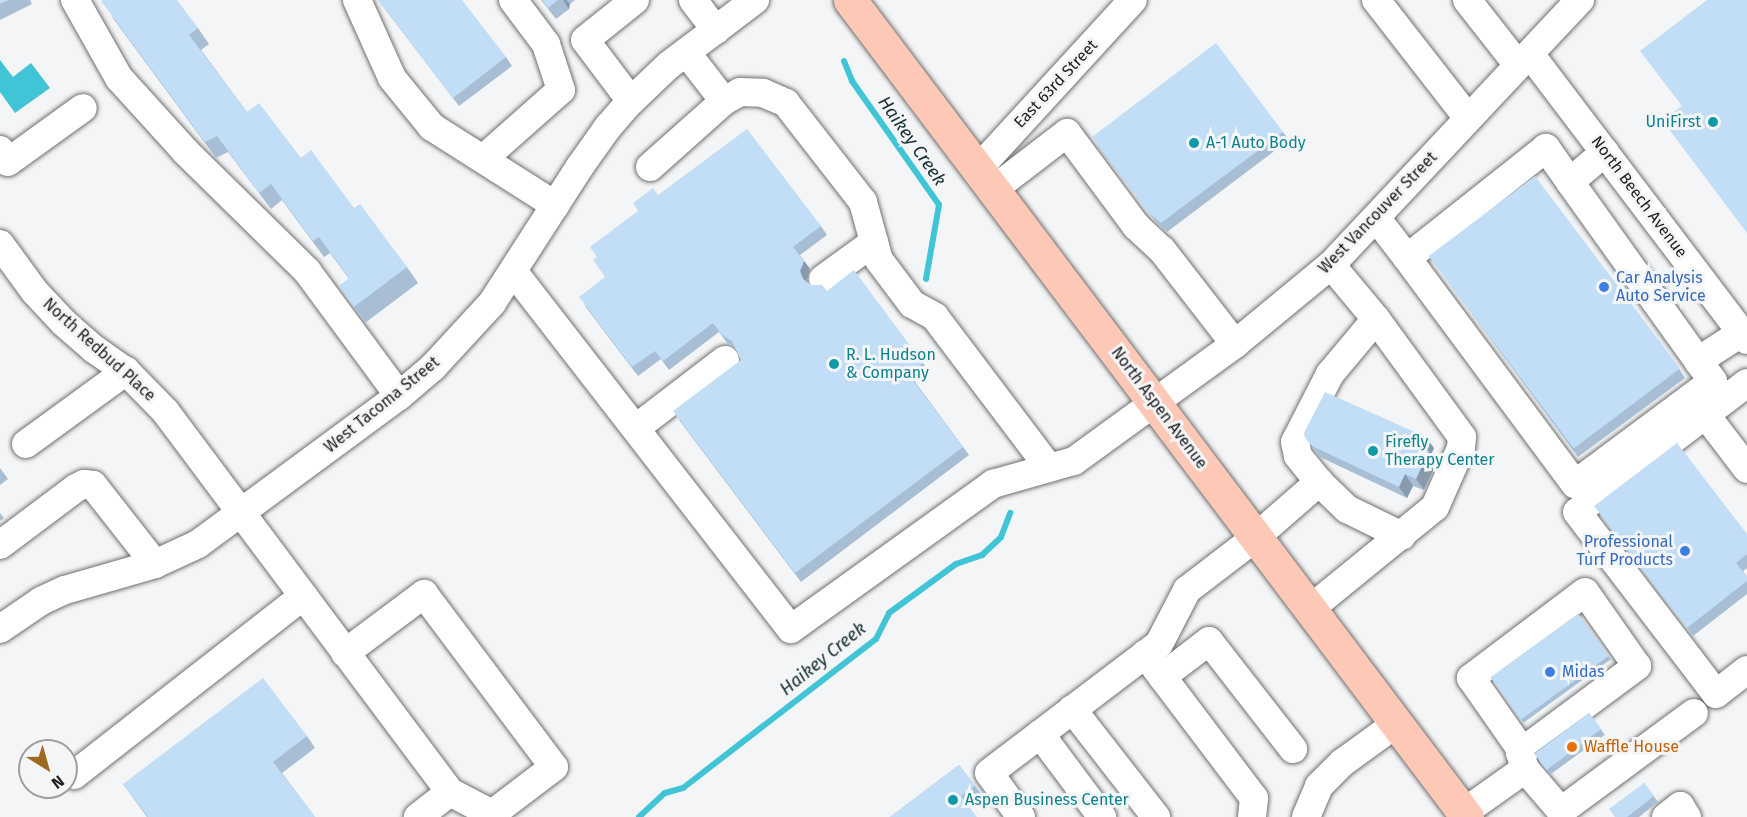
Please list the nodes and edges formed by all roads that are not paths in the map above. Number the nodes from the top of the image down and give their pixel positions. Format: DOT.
graph roads {
  1 [pos="75,0"];
  2 [pos="357,0"];
  3 [pos="513,0"];
  4 [pos="635,0"];
  5 [pos="693,0"];
  6 [pos="755,0"];
  7 [pos="850,0"];
  8 [pos="1133,0"];
  9 [pos="1376,0"];
  10 [pos="1467,0"];
  11 [pos="1580,0"];
  12 [pos="716,30"];
  13 [pos="687,52"];
  14 [pos="1524,59"];
  15 [pos="631,101"];
  16 [pos="724,101"];
  17 [pos="83,108"];
  18 [pos="1468,118"];
  19 [pos="0,150"];
  20 [pos="1605,152"];
  21 [pos="483,159"];
  22 [pos="650,167"];
  23 [pos="986,179"];
  24 [pos="1570,182"];
  25 [pos="555,205"];
  26 [pos="1377,219"];
  27 [pos="874,243"];
  28 [pos="0,244"];
  29 [pos="1407,258"];
  30 [pos="1325,270"];
  31 [pos="513,271"];
  32 [pos="823,279"];
  33 [pos="1371,325"];
  34 [pos="1744,336"];
  35 [pos="1235,344"];
  36 [pos="725,360"];
  37 [pos="1698,361"];
  38 [pos="126,371"];
  39 [pos="1747,383"];
  40 [pos="399,396"];
  41 [pos="1155,404"];
  42 [pos="1706,414"];
  43 [pos="636,428"];
  44 [pos="26,444"];
  45 [pos="1049,468"];
  46 [pos="1747,469"];
  47 [pos="1319,482"];
  48 [pos="241,513"];
  49 [pos="1402,536"];
  50 [pos="1256,537"];
  51 [pos="0,545"];
  52 [pos="154,564"];
  53 [pos="303,596"];
  54 [pos="1310,609"];
  55 [pos="0,629"];
  56 [pos="345,653"];
  57 [pos="1145,654"];
  58 [pos="1747,670"];
  59 [pos="1162,677"];
  60 [pos="1072,709"];
  61 [pos="1694,712"];
  62 [pos="1396,723"];
  63 [pos="1040,734"];
  64 [pos="1293,749"];
  65 [pos="1522,761"];
  66 [pos="78,772"];
  67 [pos="450,792"];
  68 [pos="1465,815"];
  69 [pos="418,817"];
  70 [pos="1021,817"];
  71 [pos="1102,817"];
  72 [pos="1156,817"];
  73 [pos="1252,817"];
  74 [pos="1306,817"];
  75 [pos="1666,817"];
  76 [pos="1688,817"];
  1 -- 40 [label="street"];
  2 -- 21 [label="street"];
  3 -- 21 [label="street"];
  4 -- 15 [label="street"];
  5 -- 12 [label="street"];
  6 -- 12 [label="street, West Tacoma Street"];
  7 -- 23 [label="main road, North Aspen Avenue"];
  8 -- 23 [label="street, East 63rd Street"];
  9 -- 18 [label="street"];
  10 -- 14 [label="street, North Beech Avenue"];
  11 -- 14 [label="street, West Vancouver Street"];
  12 -- 13 [label="street, West Tacoma Street"];
  13 -- 15 [label="street, West Tacoma Street"];
  13 -- 16 [label="street"];
  14 -- 18 [label="street, West Vancouver Street"];
  14 -- 20 [label="street, North Beech Avenue"];
  15 -- 25 [label="street, West Tacoma Street"];
  16 -- 22 [label="street"];
  16 -- 27 [label="street"];
  17 -- 19 [label="street"];
  18 -- 26 [label="street, West Vancouver Street"];
  20 -- 24 [label="street"];
  20 -- 34 [label="street, North Beech Avenue"];
  21 -- 25 [label="street"];
  23 -- 35 [label="street"];
  23 -- 41 [label="main road, North Aspen Avenue"];
  24 -- 29 [label="street"];
  24 -- 37 [label="street"];
  25 -- 31 [label="street, West Tacoma Street"];
  26 -- 29 [label="street"];
  26 -- 30 [label="street, West Vancouver Street"];
  27 -- 32 [label="street"];
  27 -- 45 [label="street"];
  28 -- 38 [label="street, North Redbud Place"];
  29 -- 37 [label="street"];
  30 -- 33 [label="street"];
  30 -- 35 [label="street, West Vancouver Street"];
  31 -- 40 [label="street, West Tacoma Street"];
  31 -- 43 [label="street"];
  33 -- 47 [label="street"];
  33 -- 49 [label="street"];
  34 -- 37 [label="street"];
  35 -- 41 [label="street, West Vancouver Street"];
  36 -- 43 [label="street"];
  38 -- 44 [label="street"];
  38 -- 48 [label="street, North Redbud Place"];
  39 -- 42 [label="street"];
  40 -- 48 [label="street, West Tacoma Street"];
  41 -- 45 [label="street, West Vancouver Street"];
  41 -- 50 [label="main road, North Aspen Avenue"];
  42 -- 46 [label="street"];
  42 -- 58 [label="street"];
  43 -- 45 [label="street, West Vancouver Street"];
  47 -- 49 [label="street"];
  47 -- 50 [label="street"];
  48 -- 52 [label="street, West Tacoma Street"];
  48 -- 53 [label="street, North Redbud Place"];
  49 -- 54 [label="street"];
  50 -- 54 [label="main road, North Aspen Avenue"];
  50 -- 57 [label="street"];
  51 -- 52 [label="street"];
  52 -- 55 [label="street, West Tacoma Street"];
  53 -- 56 [label="street, North Redbud Place"];
  53 -- 66 [label="street"];
  54 -- 62 [label="main road, North Aspen Avenue"];
  56 -- 67 [label="street, North Redbud Place"];
  56 -- 67 [label="street"];
  57 -- 59 [label="street"];
  57 -- 60 [label="street"];
  59 -- 64 [label="street"];
  59 -- 73 [label="street"];
  60 -- 63 [label="street"];
  60 -- 72 [label="street"];
  61 -- 65 [label="street"];
  62 -- 68 [label="main road, North Aspen Avenue"];
  62 -- 74 [label="street"];
  63 -- 70 [label="street"];
  63 -- 71 [label="street"];
  65 -- 65 [label="street"];
  65 -- 68 [label="street"];
  67 -- 69 [label="street"];
  75 -- 76 [label="street"];
}
